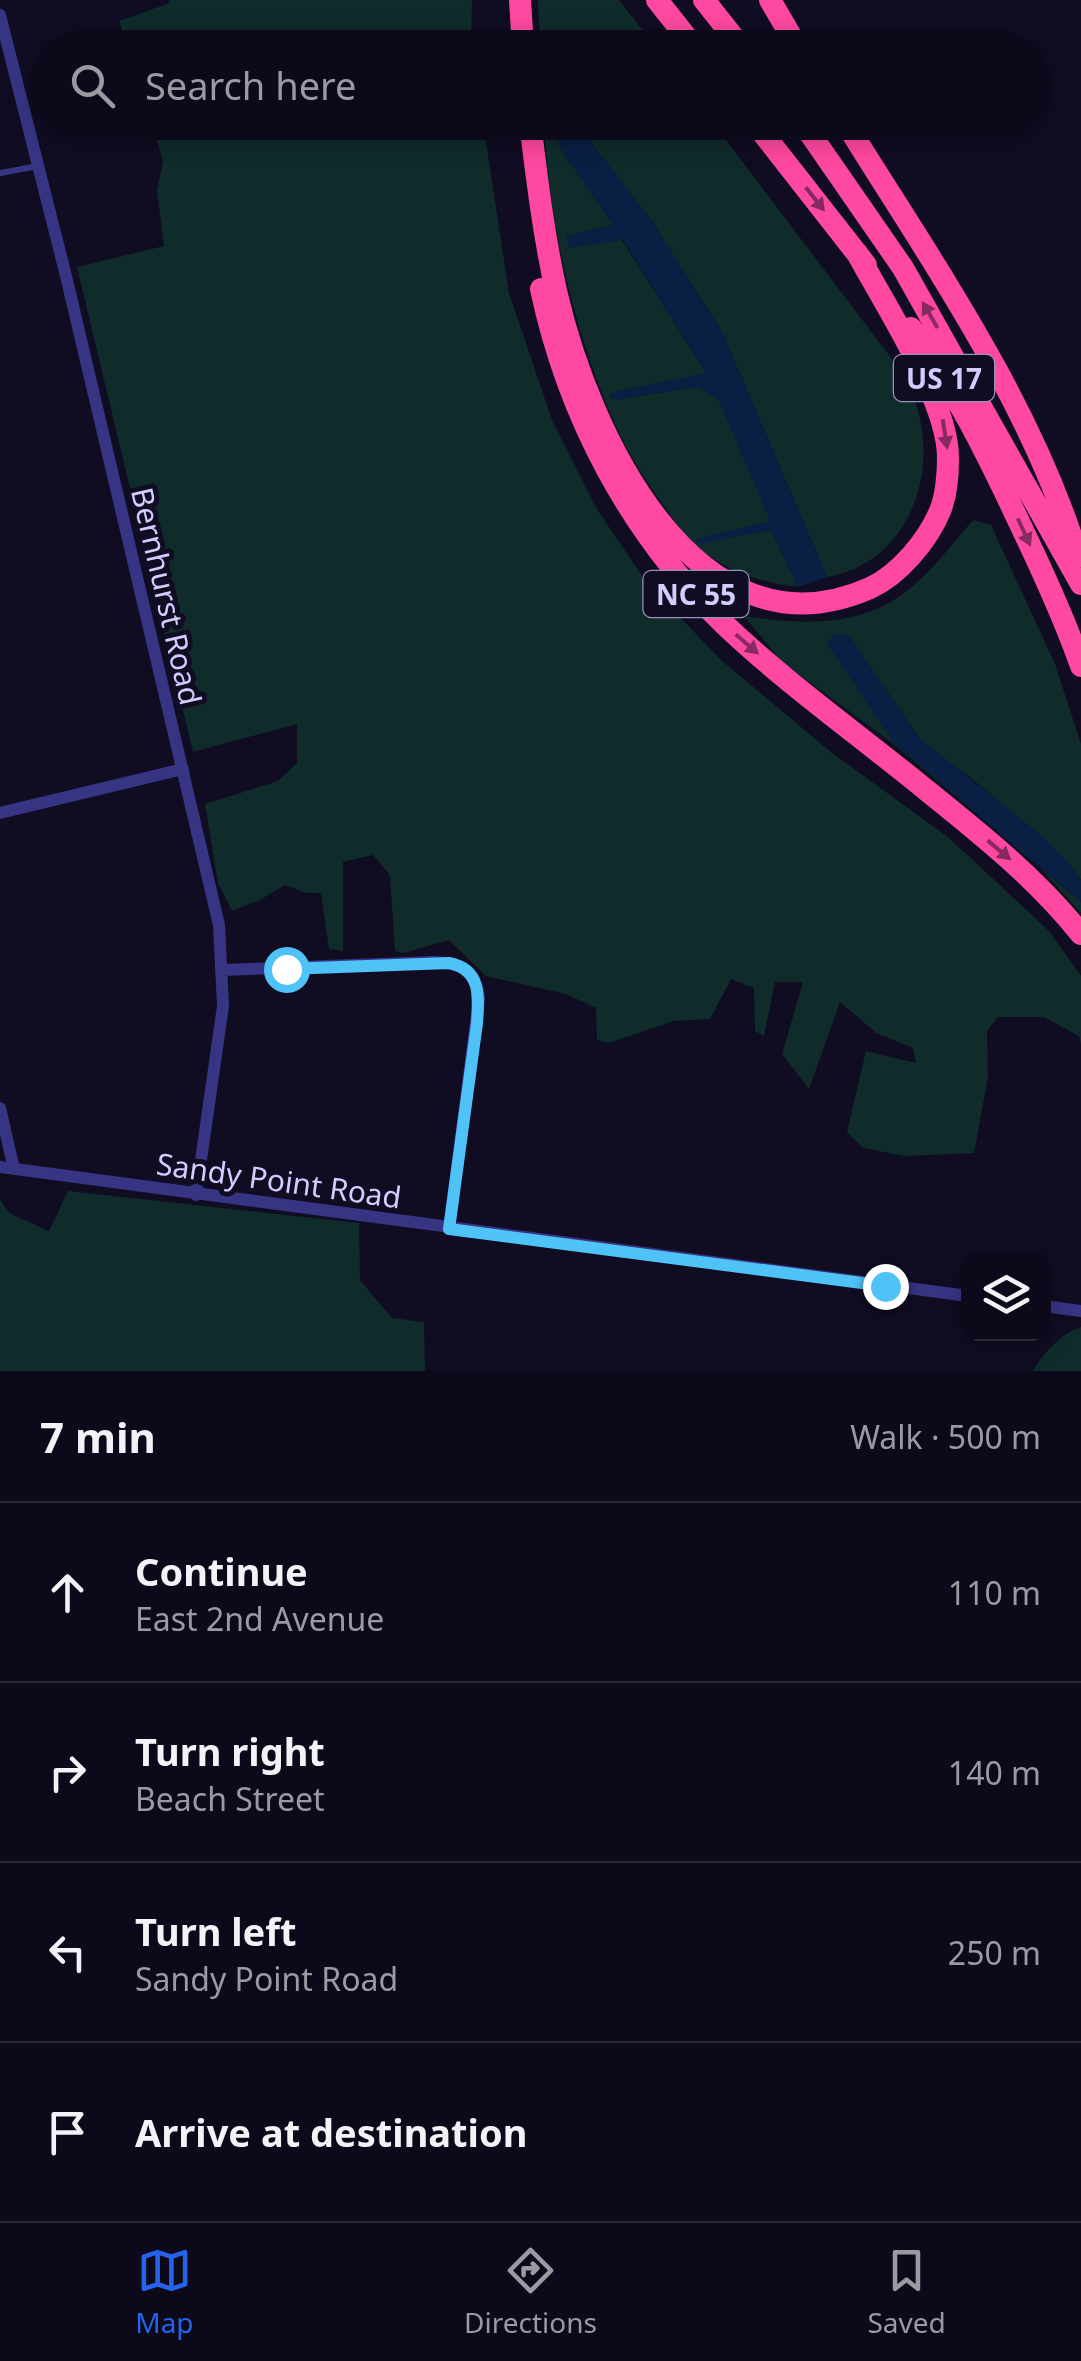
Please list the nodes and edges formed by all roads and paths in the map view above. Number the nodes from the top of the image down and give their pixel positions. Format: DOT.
graph roads {
  1 [pos="508,0"];
  2 [pos="520,0"];
  3 [pos="657,0"];
  4 [pos="704,0"];
  5 [pos="770,0"];
  6 [pos="0,15"];
  7 [pos="509,30"];
  8 [pos="522,30"];
  9 [pos="681,30"];
  10 [pos="728,30"];
  11 [pos="788,30"];
  12 [pos="5,59"];
  13 [pos="517,140"];
  14 [pos="532,140"];
  15 [pos="768,140"];
  16 [pos="814,140"];
  17 [pos="856,140"];
  18 [pos="38,166"];
  19 [pos="0,173"];
  20 [pos="857,253"];
  21 [pos="1081,565"];
  22 [pos="1081,584"];
  23 [pos="1081,666"];
  24 [pos="183,769"];
  25 [pos="0,813"];
  26 [pos="1081,934"];
  27 [pos="224,970"];
  28 [pos="0,1108"];
  29 [pos="7,1168"];
  30 [pos="196,1195"];
  31 [pos="449,1229"];
  32 [pos="961,1295"];
  33 [pos="1051,1307"];
  34 [pos="1081,1311"];
  1 -- 7 [label="highway"];
  2 -- 8 [label="highway"];
  3 -- 9 [label="highway"];
  4 -- 10 [label="highway"];
  5 -- 11 [label="highway"];
  6 -- 12 [label="street, Bernhurst Road"];
  12 -- 18 [label="street, Bernhurst Road"];
  13 -- 26 [label="highway, NC 55, one-way"];
  20 -- 14 [label="highway, one-way"];
  15 -- 20 [label="highway, US 17, one-way"];
  22 -- 16 [label="highway, US 17, one-way"];
  17 -- 21 [label="highway"];
  18 -- 19 [label="lane"];
  18 -- 24 [label="street, Bernhurst Road"];
  20 -- 23 [label="highway, US 17, one-way"];
  24 -- 25 [label="street"];
  24 -- 27 [label="street, Bernhurst Road"];
  27 -- 30 [label="street, Bernhurst Road"];
  27 -- 31 [label="street"];
  28 -- 29 [label="street"];
  29 -- 30 [label="street, Sandy Point Road"];
  30 -- 31 [label="street, Sandy Point Road"];
  31 -- 32 [label="street, Sandy Point Road"];
  33 -- 34 [label="street"];
}
